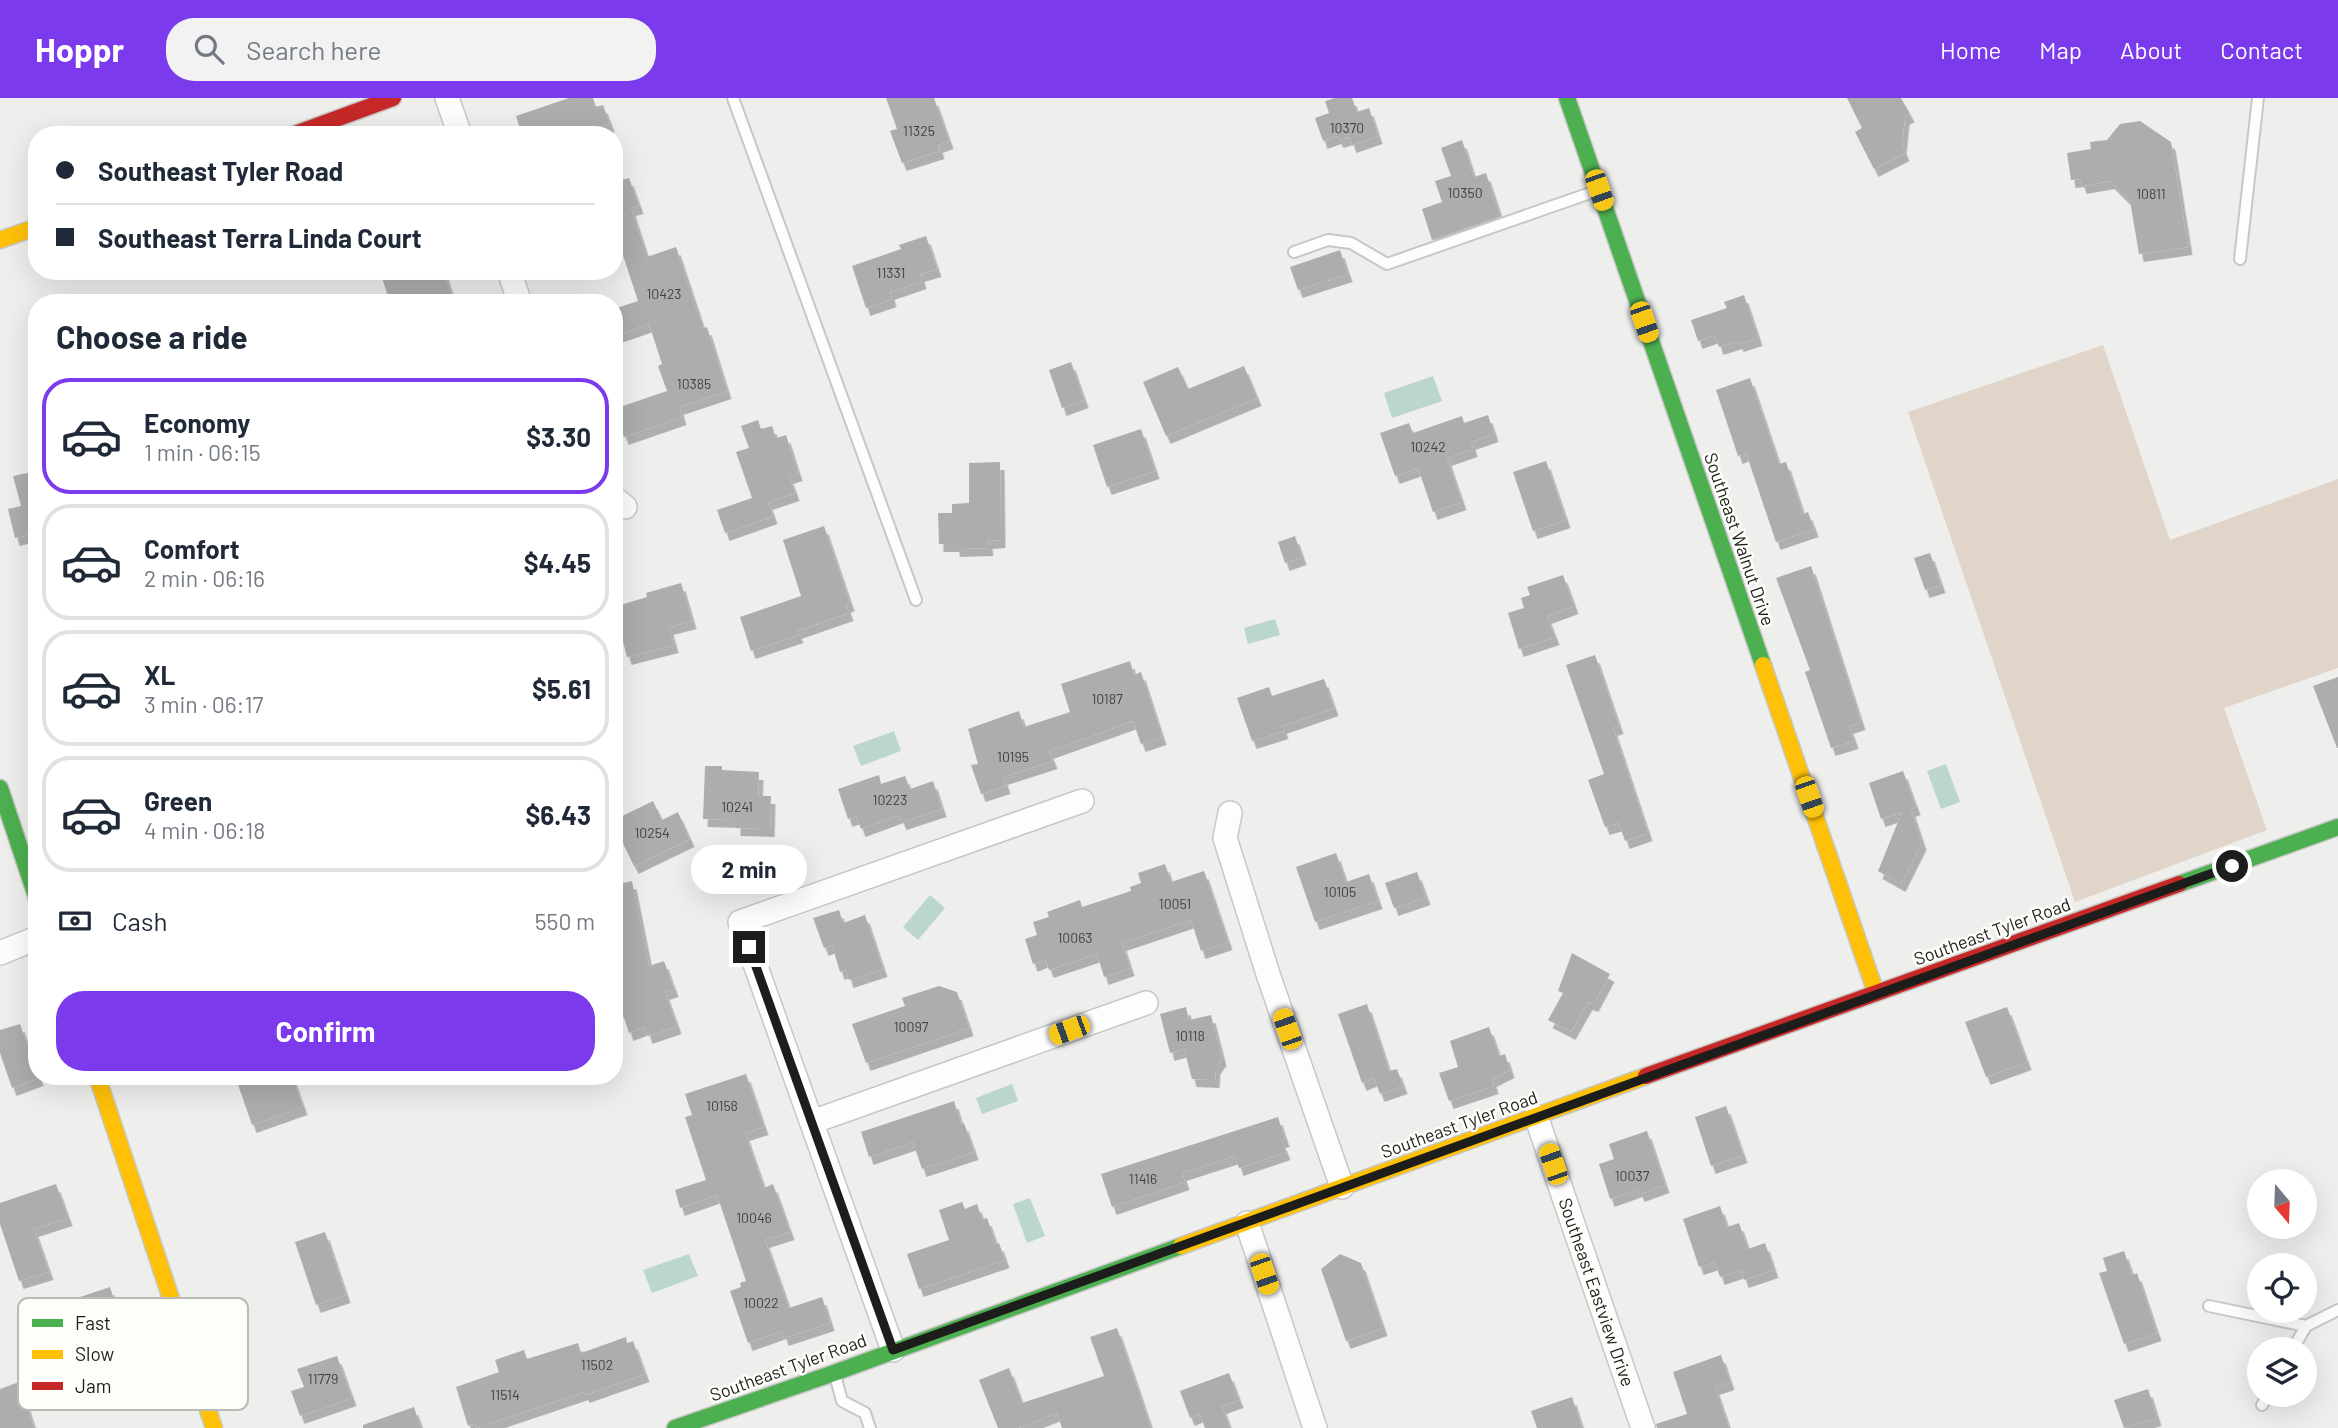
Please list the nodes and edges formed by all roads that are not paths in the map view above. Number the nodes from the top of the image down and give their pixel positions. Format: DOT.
graph roads {
  1 [pos="393,98"];
  2 [pos="447,98"];
  3 [pos="733,98"];
  4 [pos="1567,98"];
  5 [pos="2258,98"];
  6 [pos="317,126"];
  7 [pos="457,126"];
  8 [pos="1599,190"];
  9 [pos="28,230"];
  10 [pos="0,240"];
  11 [pos="1294,252"];
  12 [pos="2240,259"];
  13 [pos="916,600"];
  14 [pos="0,788"];
  15 [pos="1082,801"];
  16 [pos="1230,813"];
  17 [pos="2338,827"];
  18 [pos="28,872"];
  19 [pos="28,942"];
  20 [pos="0,953"];
  21 [pos="1877,993"];
  22 [pos="1146,1003"];
  23 [pos="100,1085"];
  24 [pos="1536,1116"];
  25 [pos="812,1122"];
  26 [pos="1342,1187"];
  27 [pos="1247,1223"];
  28 [pos="171,1298"];
  29 [pos="2209,1306"];
  30 [pos="2338,1310"];
  31 [pos="2306,1326"];
  32 [pos="2300,1337"];
  33 [pos="893,1350"];
  34 [pos="834,1373"];
  35 [pos="209,1410"];
  36 [pos="215,1428"];
  37 [pos="675,1428"];
  38 [pos="870,1428"];
  39 [pos="1315,1428"];
  40 [pos="1643,1428"];
  1 -- 6 [label="street"];
  2 -- 7 [label="street"];
  3 -- 13 [label="lane"];
  4 -- 8 [label="street, Southeast Walnut Drive"];
  5 -- 12 [label="lane"];
  8 -- 11 [label="lane"];
  8 -- 21 [label="street, Southeast Walnut Drive"];
  9 -- 10 [label="street"];
  14 -- 18 [label="street"];
  15 -- 25 [label="street"];
  16 -- 26 [label="street"];
  17 -- 21 [label="street, Southeast Tyler Road"];
  19 -- 20 [label="street"];
  21 -- 24 [label="street, Southeast Tyler Road"];
  22 -- 25 [label="street"];
  23 -- 28 [label="street"];
  24 -- 26 [label="street, Southeast Tyler Road"];
  24 -- 40 [label="street, Southeast Eastview Drive"];
  25 -- 33 [label="street"];
  26 -- 27 [label="street, Southeast Tyler Road"];
  27 -- 33 [label="street, Southeast Tyler Road"];
  27 -- 39 [label="street"];
  29 -- 31 [label="lane"];
  30 -- 31 [label="lane"];
  31 -- 32 [label="lane"];
  33 -- 34 [label="street, Southeast Tyler Road"];
  34 -- 37 [label="street, Southeast Tyler Road"];
  34 -- 38 [label="lane"];
  35 -- 36 [label="street"];
}
